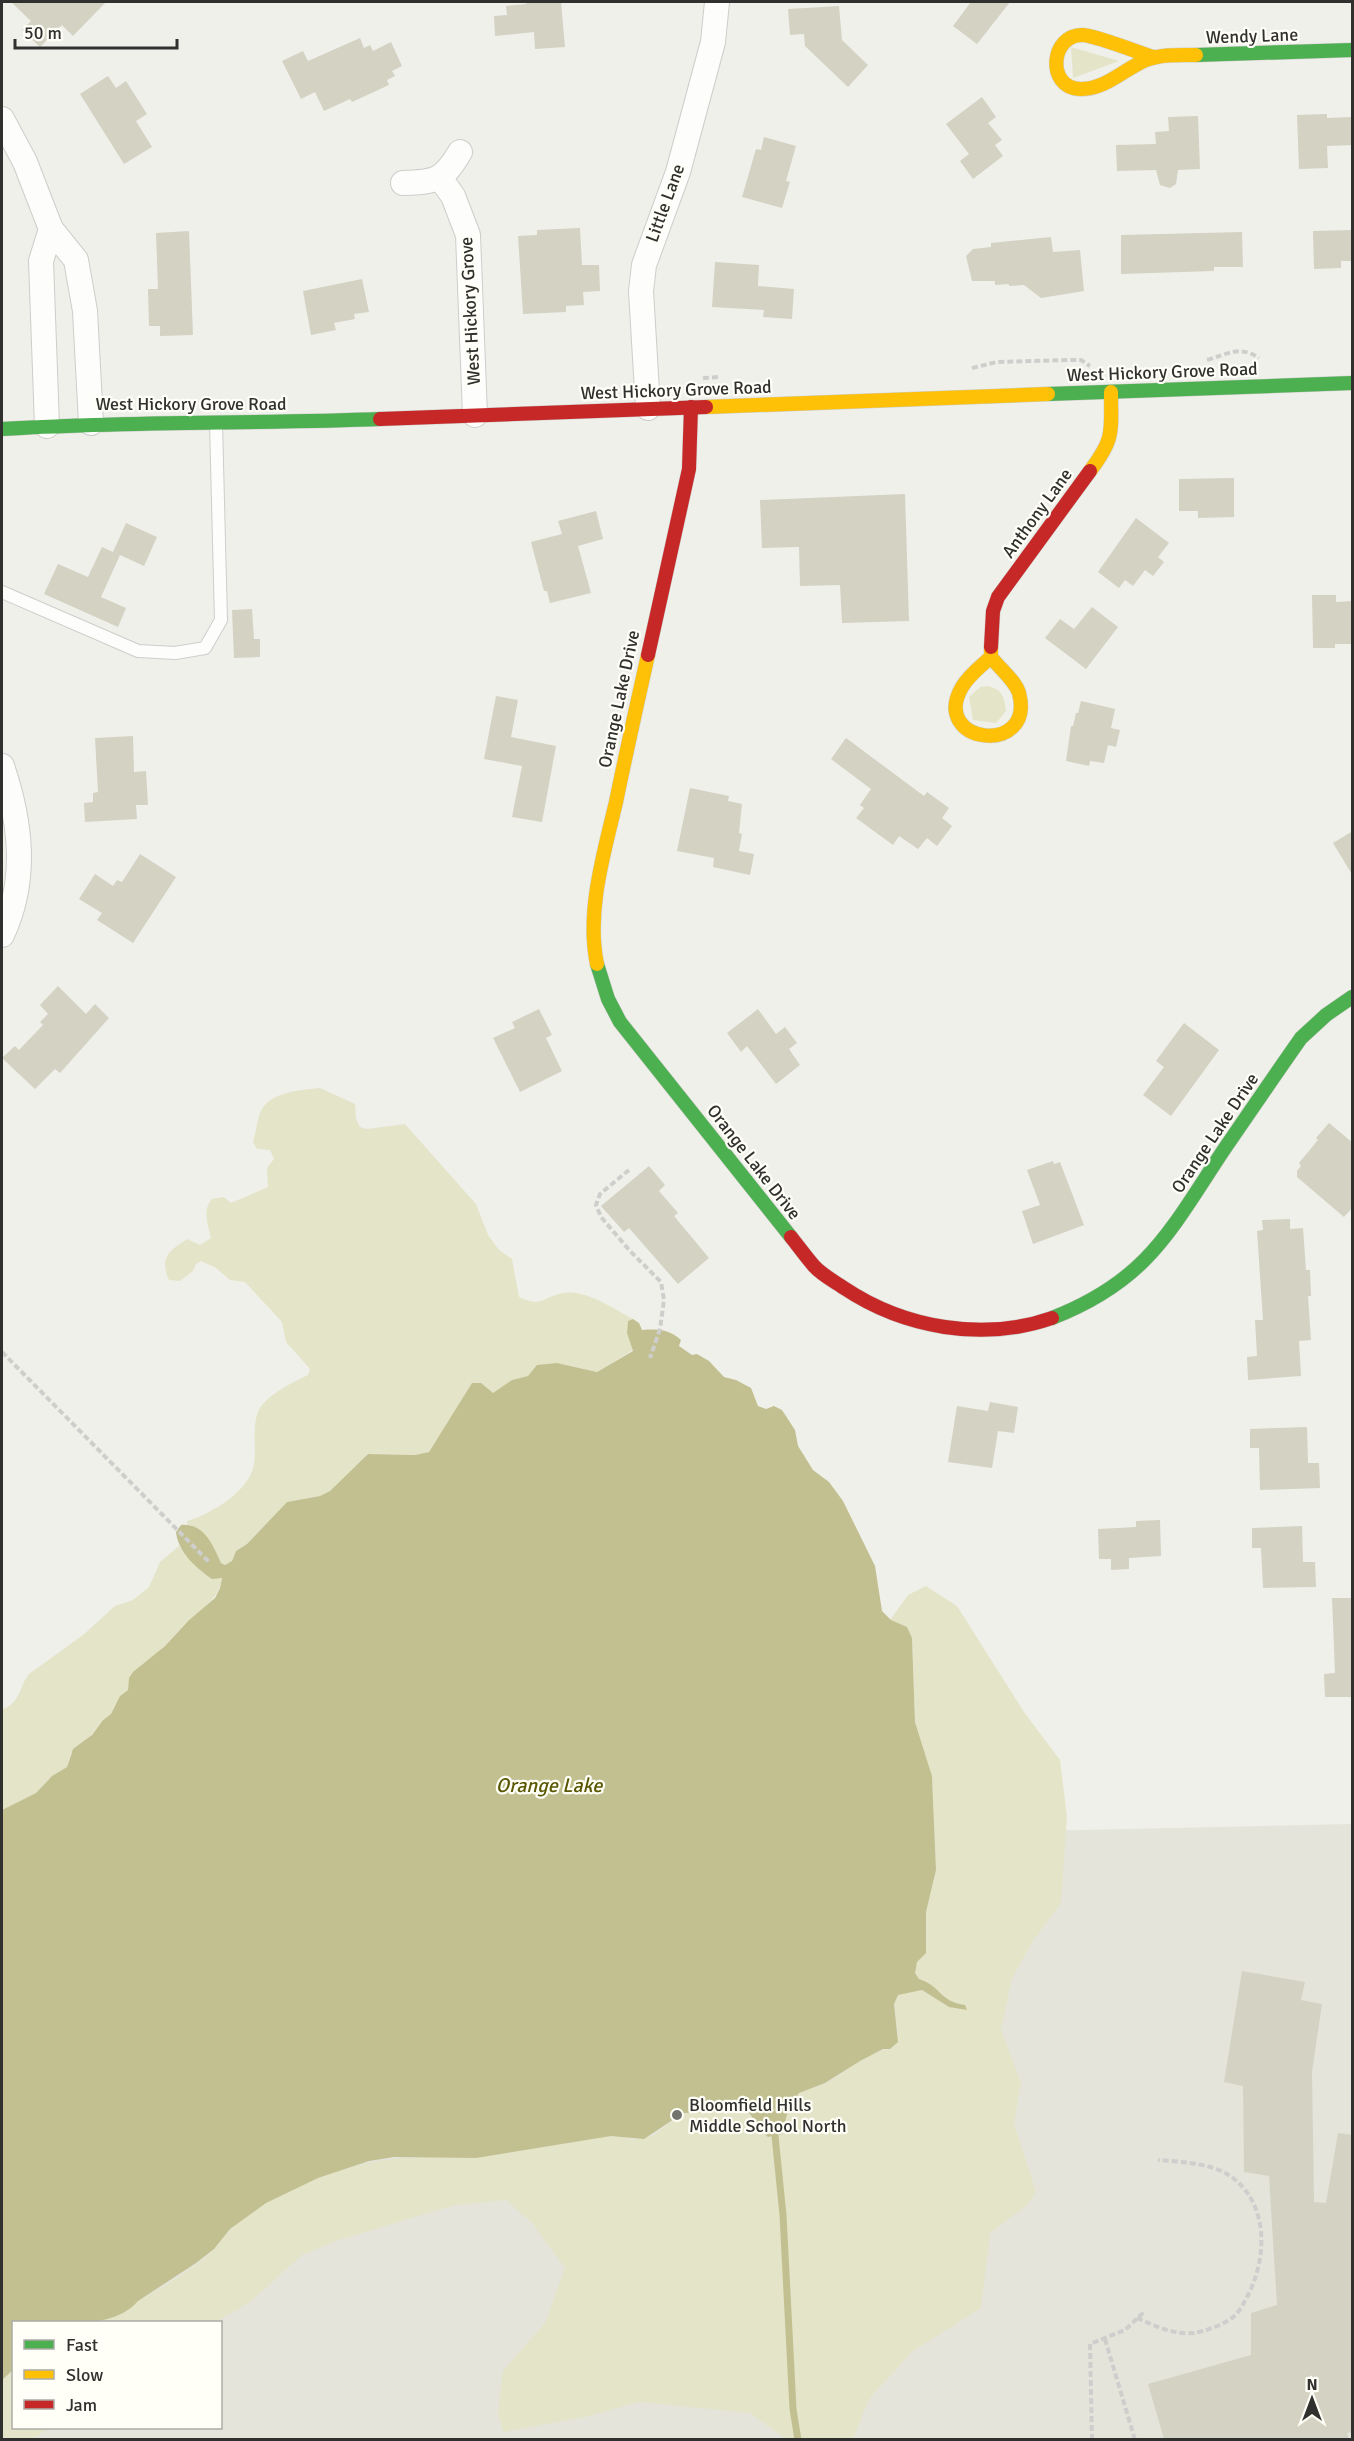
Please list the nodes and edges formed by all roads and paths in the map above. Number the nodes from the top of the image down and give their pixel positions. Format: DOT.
graph roads {
  1 [pos="717,2"];
  2 [pos="1353,50"];
  3 [pos="1153,57"];
  4 [pos="2,119"];
  5 [pos="460,152"];
  6 [pos="440,178"];
  7 [pos="403,183"];
  8 [pos="51,229"];
  9 [pos="1353,382"];
  10 [pos="1111,392"];
  11 [pos="691,407"];
  12 [pos="648,408"];
  13 [pos="475,415"];
  14 [pos="216,422"];
  15 [pos="91,423"];
  16 [pos="47,426"];
  17 [pos="2,429"];
  18 [pos="2,592"];
  19 [pos="991,657"];
  20 [pos="2,766"];
  21 [pos="6,797"];
  22 [pos="2,935"];
  23 [pos="1353,997"];
  24 [pos="629,1170"];
  25 [pos="2,1352"];
  26 [pos="650,1358"];
  27 [pos="210,1563"];
  28 [pos="1158,2160"];
  29 [pos="1144,2312"];
  30 [pos="1137,2318"];
  31 [pos="1105,2339"];
  32 [pos="1092,2439"];
  33 [pos="1135,2439"];
  1 -- 12 [label="street, Little Lane"];
  2 -- 3 [label="street, Wendy Lane"];
  3 -- 3 [label="street, Wendy Lane"];
  4 -- 8 [label="street"];
  5 -- 6 [label="street"];
  6 -- 7 [label="street"];
  6 -- 13 [label="street, West Hickory Grove"];
  8 -- 15 [label="street"];
  8 -- 16 [label="street"];
  9 -- 10 [label="street, West Hickory Grove Road"];
  10 -- 11 [label="street, West Hickory Grove Road"];
  10 -- 19 [label="street, Anthony Lane"];
  11 -- 12 [label="street, West Hickory Grove Road"];
  11 -- 23 [label="street, Orange Lake Drive"];
  12 -- 13 [label="street, West Hickory Grove Road"];
  13 -- 14 [label="street, West Hickory Grove Road"];
  14 -- 15 [label="street, West Hickory Grove Road"];
  14 -- 18 [label="lane"];
  15 -- 16 [label="street, West Hickory Grove Road"];
  16 -- 17 [label="street, West Hickory Grove Road"];
  19 -- 19 [label="street"];
  20 -- 21 [label="street"];
  21 -- 22 [label="street"];
  24 -- 26 [label="path"];
  25 -- 27 [label="path"];
  28 -- 30 [label="path"];
  29 -- 30 [label="path"];
  30 -- 31 [label="path"];
  31 -- 32 [label="path"];
  31 -- 33 [label="path"];
}
